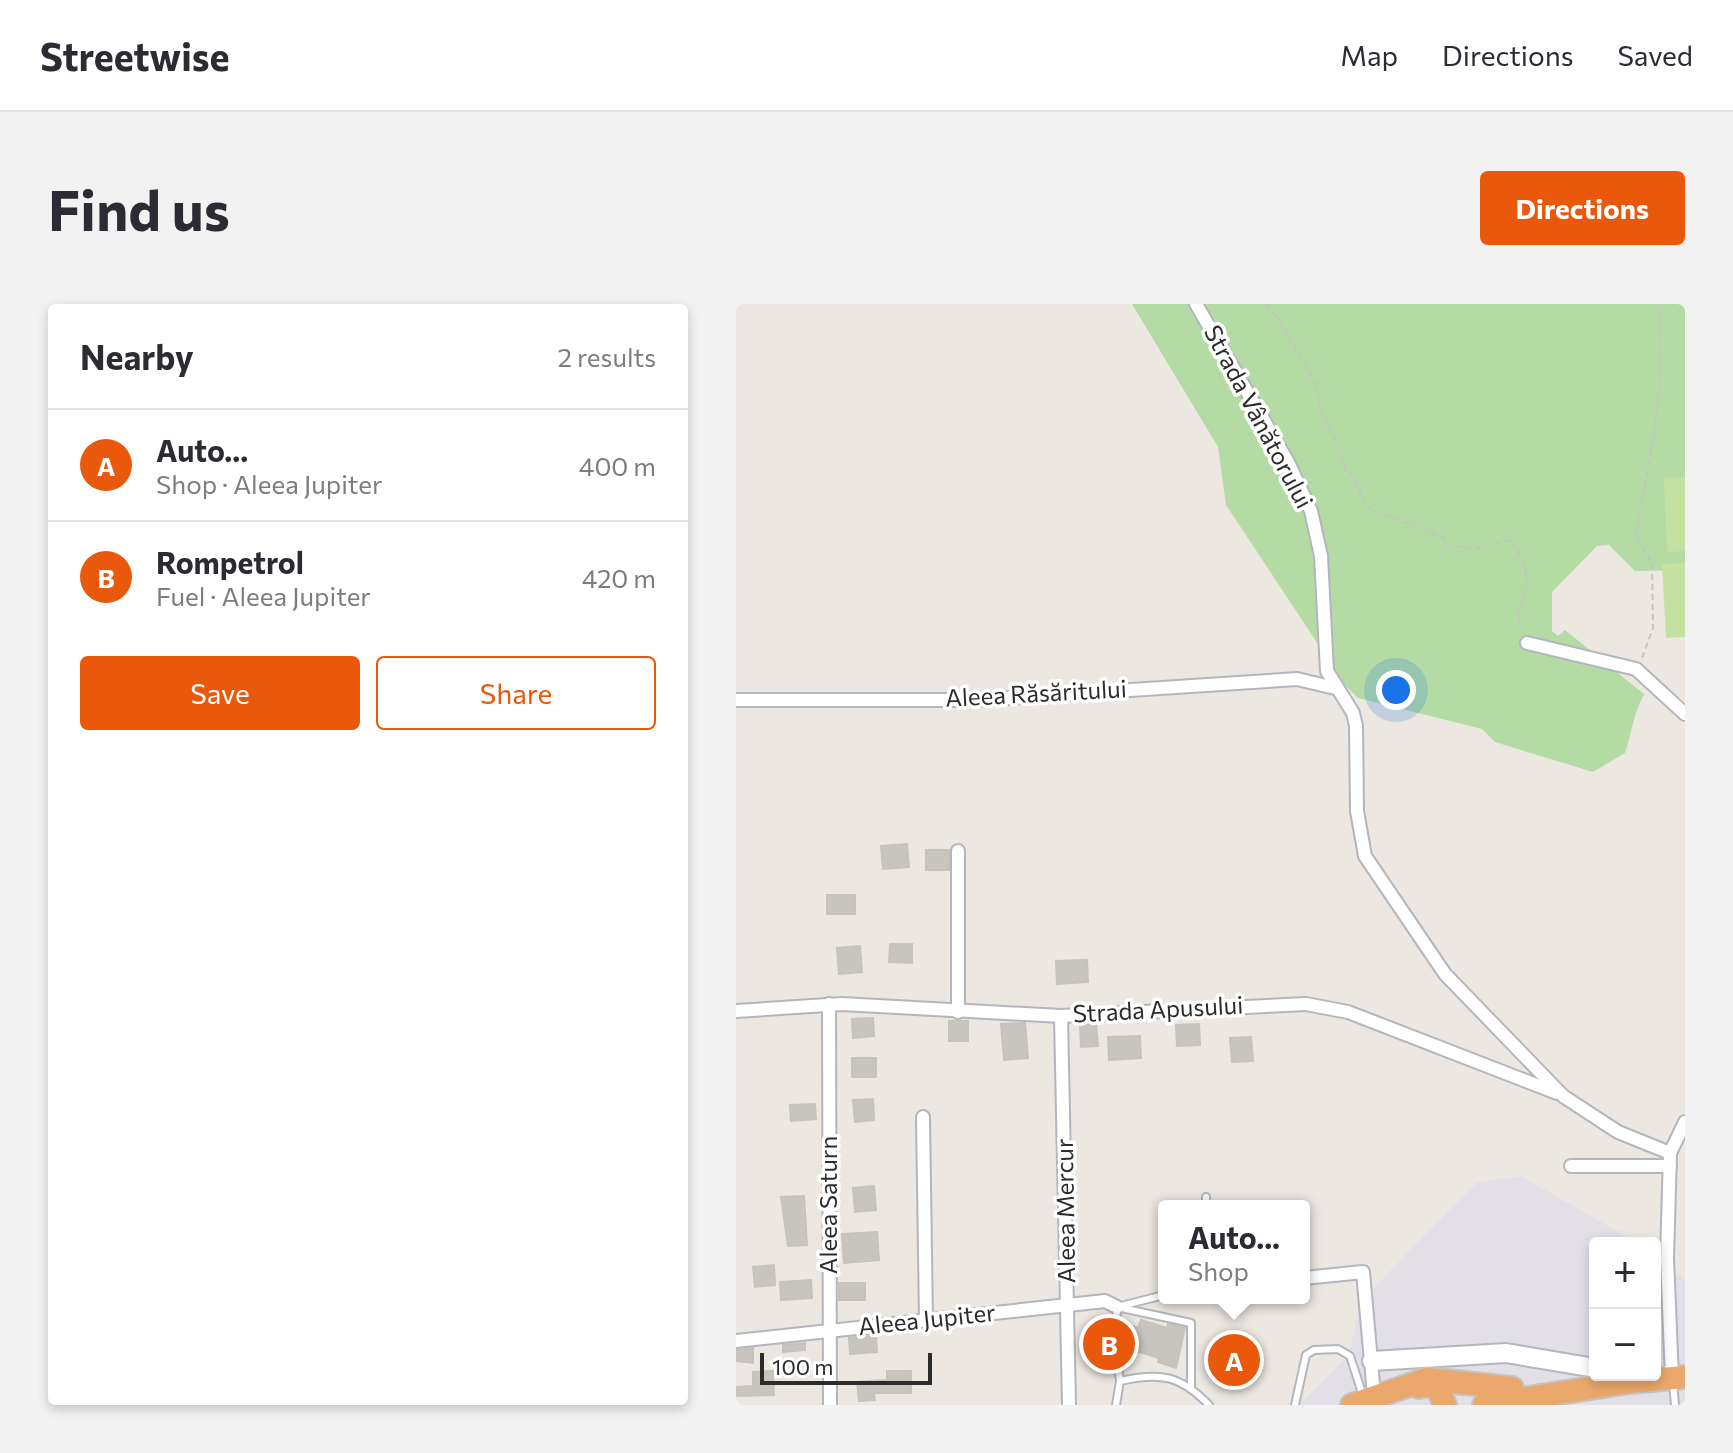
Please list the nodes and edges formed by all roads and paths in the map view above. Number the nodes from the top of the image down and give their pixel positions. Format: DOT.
graph roads {
  1 [pos="1196,304"];
  2 [pos="1266,304"];
  3 [pos="1658,304"];
  4 [pos="1527,643"];
  5 [pos="1636,669"];
  6 [pos="1335,688"];
  7 [pos="736,700"];
  8 [pos="1685,714"];
  9 [pos="958,851"];
  10 [pos="829,1004"];
  11 [pos="736,1011"];
  12 [pos="958,1012"];
  13 [pos="1061,1016"];
  14 [pos="1563,1096"];
  15 [pos="923,1117"];
  16 [pos="1685,1122"];
  17 [pos="1670,1159"];
  18 [pos="1571,1166"];
  19 [pos="1310,1277"];
  20 [pos="1158,1297"];
  21 [pos="1068,1305"];
  22 [pos="1117,1307"];
  23 [pos="926,1320"];
  24 [pos="829,1331"];
  25 [pos="736,1341"];
  26 [pos="1372,1361"];
  27 [pos="1589,1367"];
  28 [pos="1679,1377"];
  29 [pos="1120,1381"];
  30 [pos="1612,1381"];
  31 [pos="1191,1386"];
  32 [pos="1512,1388"];
  33 [pos="1585,1389"];
  34 [pos="1441,1397"];
  35 [pos="1411,1398"];
  36 [pos="1360,1401"];
  37 [pos="830,1405"];
  38 [pos="1069,1405"];
  39 [pos="1116,1405"];
  40 [pos="1209,1405"];
  41 [pos="1295,1405"];
  42 [pos="1485,1405"];
  43 [pos="1675,1405"];
  1 -- 6 [label="street, Strada Vânătorului"];
  2 -- 4 [label="path"];
  3 -- 5 [label="path"];
  4 -- 5 [label="street"];
  5 -- 8 [label="street"];
  6 -- 7 [label="street, Aleea Răsăritului"];
  6 -- 14 [label="street, Strada Vânătorului"];
  9 -- 12 [label="street"];
  10 -- 11 [label="street, Strada Apusului"];
  10 -- 12 [label="street, Strada Apusului"];
  10 -- 24 [label="street, Aleea Saturn"];
  12 -- 13 [label="street, Strada Apusului"];
  13 -- 14 [label="street, Strada Apusului"];
  13 -- 21 [label="street, Aleea Mercur"];
  14 -- 17 [label="street, Strada Vânătorului"];
  15 -- 23 [label="street"];
  16 -- 17 [label="street"];
  17 -- 18 [label="street"];
  17 -- 28 [label="street"];
  19 -- 26 [label="street"];
  20 -- 22 [label="lane"];
  21 -- 22 [label="street, Aleea Jupiter"];
  21 -- 23 [label="street, Aleea Jupiter"];
  21 -- 38 [label="street, Aleea Mercur"];
  22 -- 29 [label="lane"];
  22 -- 31 [label="lane"];
  23 -- 24 [label="street, Aleea Jupiter"];
  24 -- 25 [label="street, Aleea Jupiter"];
  24 -- 37 [label="street, Aleea Saturn"];
  26 -- 27 [label="street"];
  26 -- 36 [label="street"];
  28 -- 43 [label="lane"];
  29 -- 31 [label="lane"];
  29 -- 39 [label="lane"];
  30 -- 33 [label="highway"];
  31 -- 40 [label="lane"];
  32 -- 33 [label="highway"];
  32 -- 34 [label="highway"];
  32 -- 36 [label="highway"];
  33 -- 42 [label="highway"];
  34 -- 35 [label="highway"];
  35 -- 36 [label="highway"];
  36 -- 41 [label="lane"];
}
